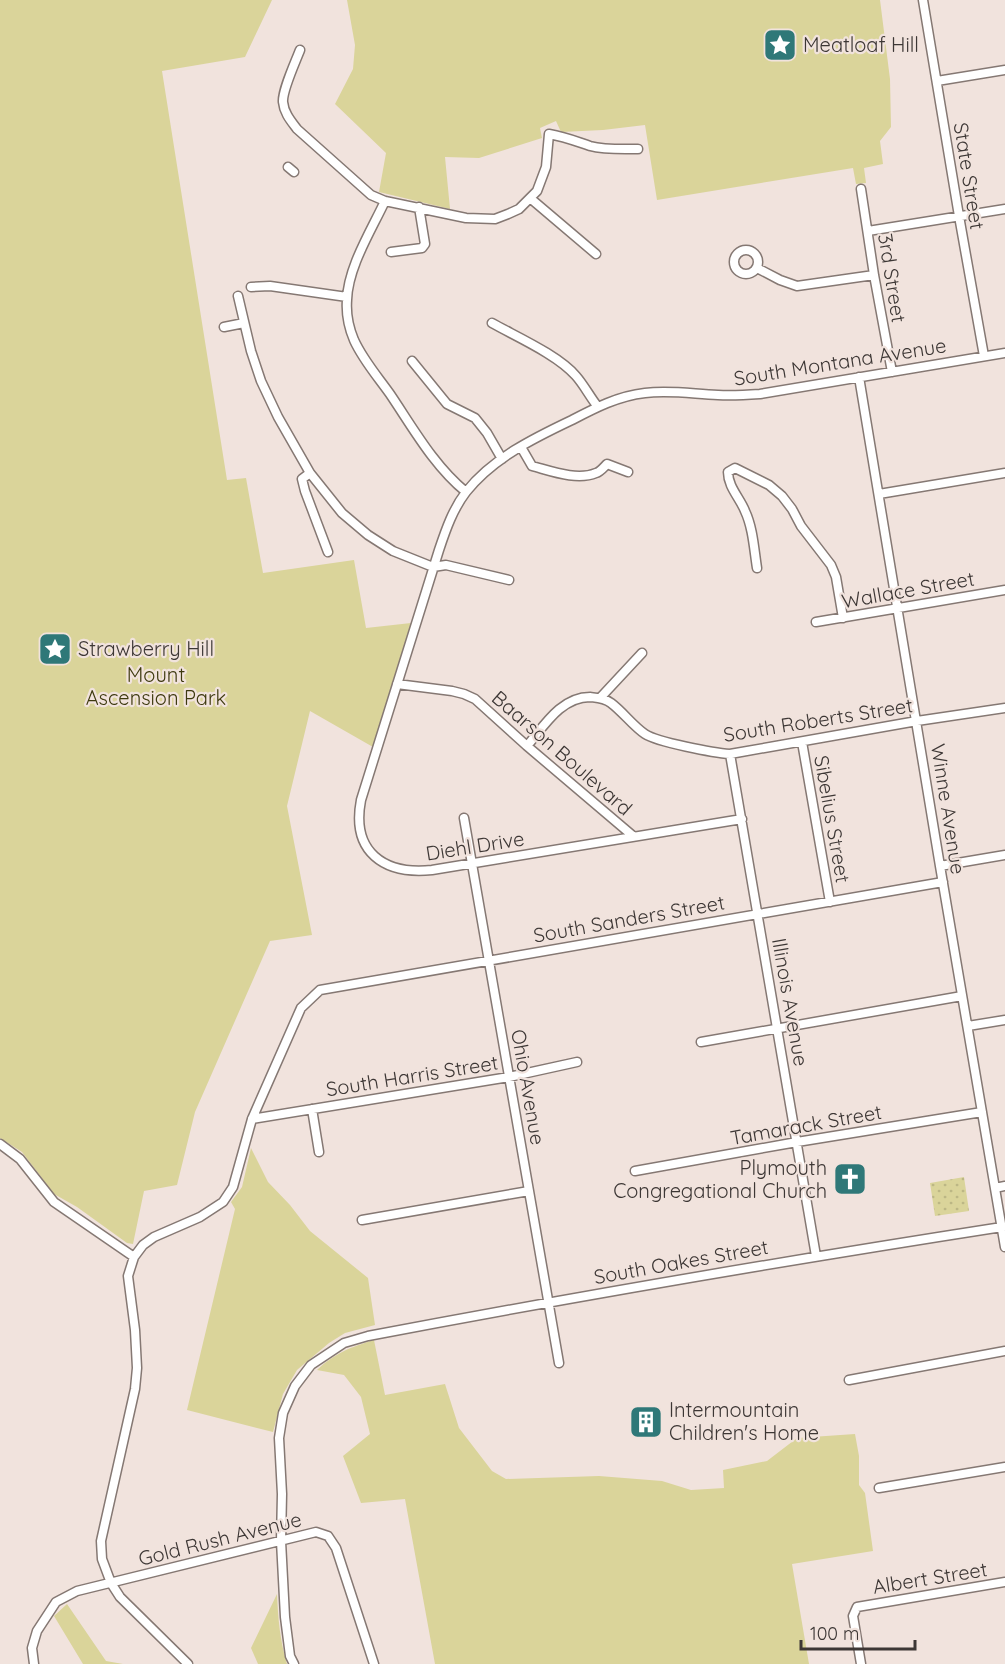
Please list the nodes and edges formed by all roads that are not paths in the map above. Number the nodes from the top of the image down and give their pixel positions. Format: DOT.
graph roads {
  1 [pos="923,0"];
  2 [pos="300,50"];
  3 [pos="1005,70"];
  4 [pos="937,81"];
  5 [pos="638,149"];
  6 [pos="861,189"];
  7 [pos="530,198"];
  8 [pos="385,201"];
  9 [pos="419,207"];
  10 [pos="1005,209"];
  11 [pos="959,216"];
  12 [pos="868,231"];
  13 [pos="391,252"];
  14 [pos="596,254"];
  15 [pos="757,268"];
  16 [pos="874,275"];
  17 [pos="251,287"];
  18 [pos="238,296"];
  19 [pos="347,297"];
  20 [pos="244,323"];
  21 [pos="492,323"];
  22 [pos="224,327"];
  23 [pos="1005,353"];
  24 [pos="984,356"];
  25 [pos="412,361"];
  26 [pos="892,372"];
  27 [pos="859,377"];
  28 [pos="598,407"];
  29 [pos="521,447"];
  30 [pos="502,459"];
  31 [pos="628,472"];
  32 [pos="310,473"];
  33 [pos="1005,473"];
  34 [pos="466,492"];
  35 [pos="879,494"];
  36 [pos="328,552"];
  37 [pos="433,567"];
  38 [pos="757,568"];
  39 [pos="509,580"];
  40 [pos="1005,590"];
  41 [pos="898,608"];
  42 [pos="843,618"];
  43 [pos="816,622"];
  44 [pos="642,653"];
  45 [pos="397,684"];
  46 [pos="601,697"];
  47 [pos="1005,708"];
  48 [pos="917,721"];
  49 [pos="802,742"];
  50 [pos="527,746"];
  51 [pos="730,754"];
  52 [pos="464,818"];
  53 [pos="742,819"];
  54 [pos="633,836"];
  55 [pos="1005,855"];
  56 [pos="472,863"];
  57 [pos="940,866"];
  58 [pos="943,882"];
  59 [pos="830,902"];
  60 [pos="758,914"];
  61 [pos="489,960"];
  62 [pos="962,996"];
  63 [pos="1005,1020"];
  64 [pos="968,1026"];
  65 [pos="777,1028"];
  66 [pos="700,1042"];
  67 [pos="577,1062"];
  68 [pos="509,1077"];
  69 [pos="312,1109"];
  70 [pos="982,1112"];
  71 [pos="252,1119"];
  72 [pos="797,1142"];
  73 [pos="0,1144"];
  74 [pos="319,1152"];
  75 [pos="635,1171"];
  76 [pos="1005,1186"];
  77 [pos="995,1188"];
  78 [pos="529,1191"];
  79 [pos="362,1220"];
  80 [pos="1002,1227"];
  81 [pos="1005,1247"];
  82 [pos="816,1256"];
  83 [pos="134,1257"];
  84 [pos="549,1302"];
  85 [pos="1005,1351"];
  86 [pos="559,1363"];
  87 [pos="849,1380"];
  88 [pos="1005,1467"];
  89 [pos="879,1488"];
  90 [pos="281,1541"];
  91 [pos="111,1582"];
  92 [pos="1005,1582"];
  93 [pos="34,1664"];
  94 [pos="188,1664"];
  95 [pos="294,1664"];
  96 [pos="374,1664"];
  97 [pos="861,1664"];
  1 -- 4 [label="street, State Street"];
  2 -- 8 [label="street"];
  3 -- 4 [label="street"];
  4 -- 11 [label="street, State Street"];
  5 -- 7 [label="street"];
  6 -- 12 [label="street, 3rd Street"];
  7 -- 9 [label="street"];
  7 -- 14 [label="street"];
  8 -- 9 [label="street"];
  8 -- 19 [label="street"];
  9 -- 13 [label="street"];
  10 -- 11 [label="street"];
  11 -- 12 [label="street"];
  11 -- 24 [label="street, State Street"];
  12 -- 16 [label="street, 3rd Street"];
  15 -- 16 [label="street"];
  16 -- 26 [label="street, 3rd Street"];
  17 -- 19 [label="street"];
  18 -- 20 [label="street"];
  19 -- 34 [label="street"];
  20 -- 22 [label="street"];
  20 -- 32 [label="street"];
  21 -- 28 [label="street"];
  23 -- 24 [label="street, South Montana Avenue"];
  24 -- 26 [label="street, South Montana Avenue"];
  25 -- 30 [label="street"];
  26 -- 27 [label="street, South Montana Avenue"];
  27 -- 28 [label="street, South Montana Avenue"];
  27 -- 35 [label="street, Winne Avenue"];
  28 -- 29 [label="street, South Montana Avenue"];
  29 -- 30 [label="street, South Montana Avenue"];
  29 -- 31 [label="street"];
  30 -- 34 [label="street, South Montana Avenue"];
  32 -- 36 [label="street"];
  32 -- 37 [label="street"];
  33 -- 35 [label="street"];
  34 -- 37 [label="street, South Montana Avenue"];
  35 -- 41 [label="street, Winne Avenue"];
  37 -- 39 [label="street"];
  37 -- 45 [label="street, Diehl Drive"];
  38 -- 42 [label="street"];
  40 -- 41 [label="street, Wallace Street"];
  41 -- 42 [label="street, Wallace Street"];
  41 -- 48 [label="street, Winne Avenue"];
  42 -- 43 [label="street, Wallace Street"];
  44 -- 46 [label="street"];
  45 -- 50 [label="street, Baarson Boulevard"];
  45 -- 56 [label="street, Diehl Drive"];
  46 -- 50 [label="street"];
  46 -- 51 [label="street, South Roberts Street"];
  47 -- 48 [label="street, South Roberts Street"];
  48 -- 49 [label="street, South Roberts Street"];
  48 -- 57 [label="street, Winne Avenue"];
  49 -- 51 [label="street, South Roberts Street"];
  49 -- 59 [label="street, Sibelius Street"];
  50 -- 54 [label="street, Baarson Boulevard"];
  51 -- 53 [label="street, Illinois Avenue"];
  52 -- 56 [label="street, Ohio Avenue"];
  53 -- 54 [label="street, Diehl Drive"];
  53 -- 60 [label="street, Illinois Avenue"];
  54 -- 56 [label="street, Diehl Drive"];
  55 -- 57 [label="street"];
  56 -- 61 [label="street, Ohio Avenue"];
  57 -- 58 [label="street, Winne Avenue"];
  58 -- 59 [label="street, South Sanders Street"];
  58 -- 62 [label="street, Winne Avenue"];
  59 -- 60 [label="street, South Sanders Street"];
  60 -- 61 [label="street, South Sanders Street"];
  60 -- 65 [label="street, Illinois Avenue"];
  61 -- 68 [label="street, Ohio Avenue"];
  61 -- 71 [label="street, South Sanders Street"];
  62 -- 64 [label="street, Winne Avenue"];
  62 -- 65 [label="street"];
  63 -- 64 [label="street"];
  64 -- 70 [label="street, Winne Avenue"];
  65 -- 66 [label="street"];
  65 -- 72 [label="street, Illinois Avenue"];
  67 -- 68 [label="street, South Harris Street"];
  68 -- 69 [label="street, South Harris Street"];
  68 -- 78 [label="street, Ohio Avenue"];
  69 -- 71 [label="street, South Harris Street"];
  69 -- 74 [label="street"];
  70 -- 72 [label="street, Tamarack Street"];
  70 -- 77 [label="street, Winne Avenue"];
  71 -- 83 [label="street"];
  72 -- 75 [label="street, Tamarack Street"];
  72 -- 82 [label="street, Illinois Avenue"];
  73 -- 83 [label="street"];
  76 -- 77 [label="street"];
  77 -- 80 [label="street, Winne Avenue"];
  78 -- 79 [label="street"];
  78 -- 84 [label="street, Ohio Avenue"];
  80 -- 81 [label="street, Winne Avenue"];
  80 -- 82 [label="street, South Oakes Street"];
  82 -- 84 [label="street, South Oakes Street"];
  83 -- 91 [label="street"];
  84 -- 86 [label="street, Ohio Avenue"];
  84 -- 90 [label="street, South Oakes Street"];
  85 -- 87 [label="street"];
  88 -- 89 [label="street"];
  90 -- 91 [label="street, Gold Rush Avenue"];
  90 -- 95 [label="street, South Oakes Street"];
  90 -- 96 [label="street, Gold Rush Avenue"];
  91 -- 93 [label="street, Gold Rush Avenue"];
  91 -- 94 [label="street"];
  92 -- 97 [label="street, Albert Street"];
}
